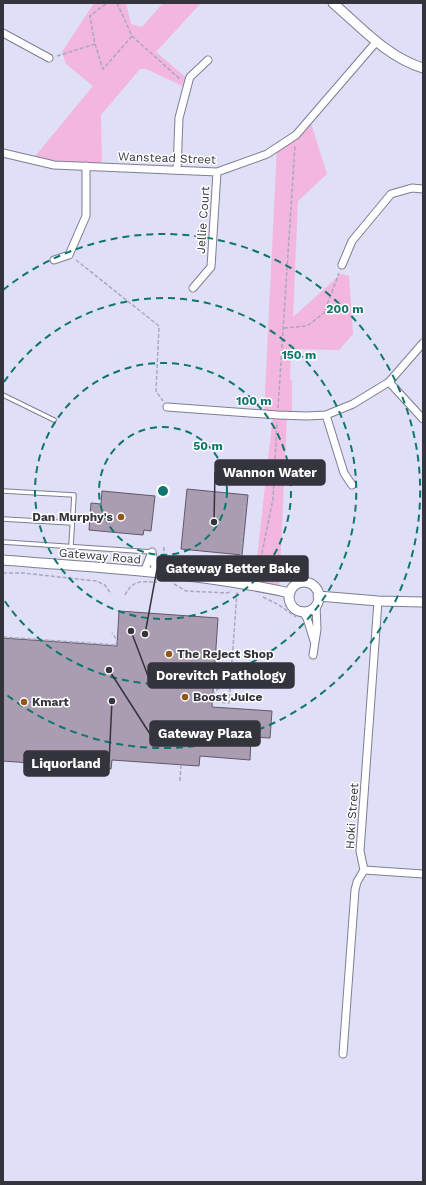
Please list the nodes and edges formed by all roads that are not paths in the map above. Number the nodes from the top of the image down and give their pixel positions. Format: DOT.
graph roads {
  1 [pos="334,4"];
  2 [pos="3,33"];
  3 [pos="377,41"];
  4 [pos="49,58"];
  5 [pos="208,60"];
  6 [pos="423,68"];
  7 [pos="3,153"];
  8 [pos="86,166"];
  9 [pos="177,170"];
  10 [pos="217,172"];
  11 [pos="423,189"];
  12 [pos="54,260"];
  13 [pos="342,265"];
  14 [pos="193,288"];
  15 [pos="423,343"];
  16 [pos="389,382"];
  17 [pos="3,395"];
  18 [pos="167,407"];
  19 [pos="326,415"];
  20 [pos="423,419"];
  21 [pos="54,420"];
  22 [pos="352,485"];
  23 [pos="3,491"];
  24 [pos="3,519"];
  25 [pos="72,523"];
  26 [pos="3,542"];
  27 [pos="71,546"];
  28 [pos="152,552"];
  29 [pos="3,560"];
  30 [pos="144,572"];
  31 [pos="157,578"];
  32 [pos="290,593"];
  33 [pos="318,596"];
  34 [pos="378,601"];
  35 [pos="423,602"];
  36 [pos="316,605"];
  37 [pos="304,614"];
  38 [pos="315,643"];
  39 [pos="313,655"];
  40 [pos="364,870"];
  41 [pos="423,874"];
  42 [pos="343,1054"];
  1 -- 3 [label="street"];
  2 -- 4 [label="street"];
  3 -- 6 [label="street"];
  3 -- 10 [label="street, Wanstead Street"];
  5 -- 9 [label="street"];
  7 -- 8 [label="street, Wanstead Street"];
  8 -- 9 [label="street, Wanstead Street"];
  8 -- 12 [label="street"];
  9 -- 10 [label="street, Wanstead Street"];
  10 -- 14 [label="street, Jellie Court"];
  11 -- 13 [label="street"];
  15 -- 16 [label="street"];
  16 -- 19 [label="street"];
  16 -- 20 [label="street"];
  17 -- 21 [label="lane"];
  18 -- 19 [label="street"];
  19 -- 22 [label="street"];
  23 -- 25 [label="lane"];
  24 -- 25 [label="lane"];
  25 -- 27 [label="lane"];
  26 -- 27 [label="lane"];
  27 -- 28 [label="lane"];
  28 -- 30 [label="street"];
  28 -- 31 [label="street"];
  29 -- 30 [label="street, Gateway Road"];
  30 -- 31 [label="street, Gateway Road"];
  31 -- 32 [label="street, Gateway Road"];
  32 -- 33 [label="street"];
  32 -- 37 [label="street"];
  33 -- 34 [label="street"];
  33 -- 36 [label="street"];
  34 -- 35 [label="street"];
  34 -- 40 [label="street, Hoki Street"];
  36 -- 37 [label="street"];
  36 -- 38 [label="street"];
  37 -- 38 [label="street"];
  38 -- 39 [label="street"];
  40 -- 41 [label="street"];
  40 -- 42 [label="street"];
}
